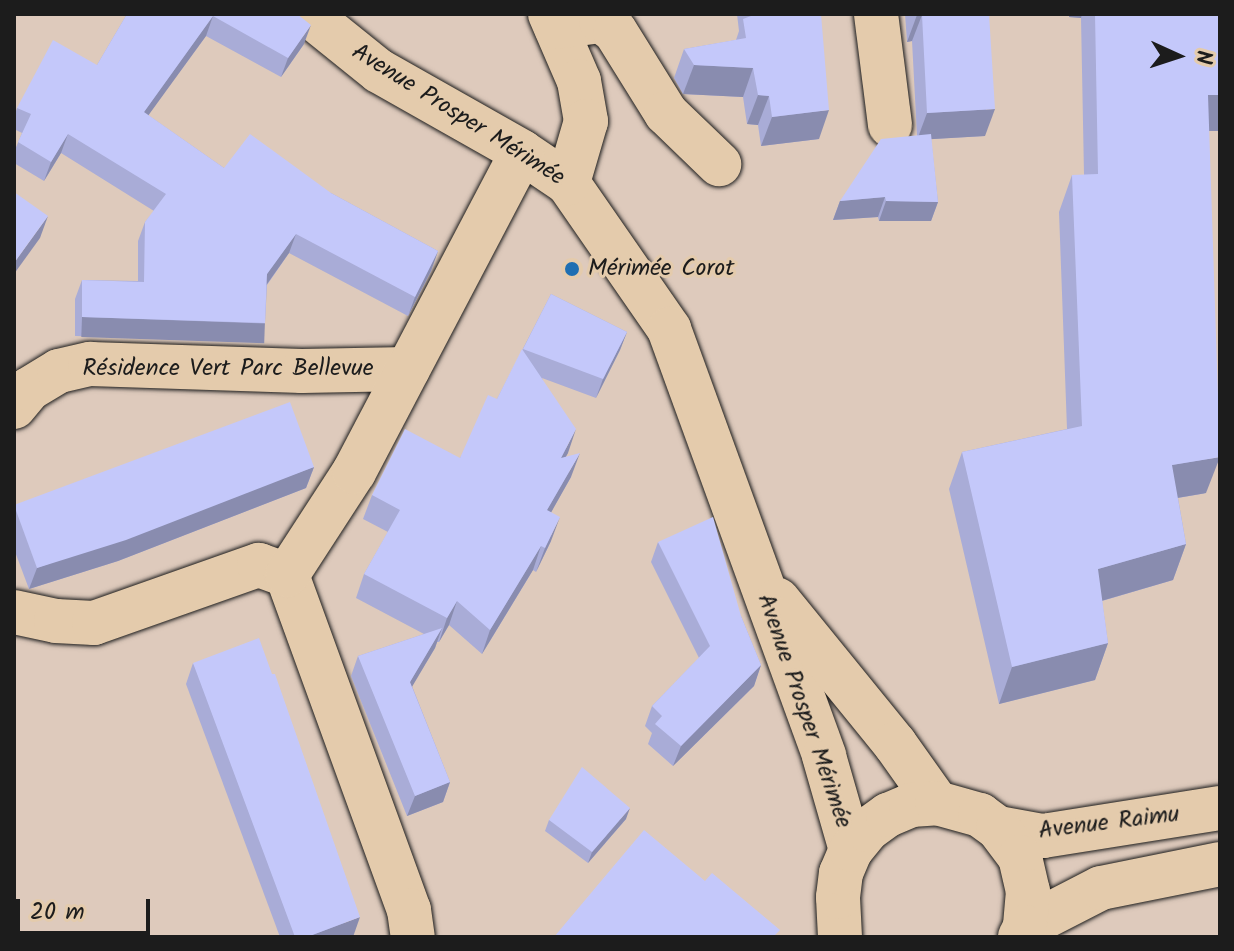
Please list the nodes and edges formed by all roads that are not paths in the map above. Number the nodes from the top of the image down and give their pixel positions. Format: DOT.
graph roads {
  1 [pos="308,14"];
  2 [pos="876,14"];
  3 [pos="553,20"];
  4 [pos="890,125"];
  5 [pos="522,152"];
  6 [pos="719,164"];
  7 [pos="568,183"];
  8 [pos="408,369"];
  9 [pos="14,407"];
  10 [pos="756,573"];
  11 [pos="287,575"];
  12 [pos="14,612"];
  13 [pos="937,803"];
  14 [pos="1220,808"];
  15 [pos="998,828"];
  16 [pos="851,850"];
  17 [pos="1220,864"];
  18 [pos="843,932"];
  19 [pos="1022,932"];
  20 [pos="413,937"];
  1 -- 5 [label="street, Avenue Prosper Mérimée"];
  2 -- 4 [label="street"];
  3 -- 6 [label="street"];
  3 -- 7 [label="street"];
  5 -- 7 [label="street, Avenue Prosper Mérimée"];
  5 -- 8 [label="street, Résidence Vert Parc Bellevue"];
  7 -- 10 [label="street, Avenue Prosper Mérimée"];
  8 -- 9 [label="street, Résidence Vert Parc Bellevue"];
  8 -- 11 [label="street, Résidence Vert Parc Bellevue"];
  10 -- 13 [label="street, Avenue Prosper Mérimée"];
  10 -- 16 [label="street, Avenue Prosper Mérimée"];
  11 -- 12 [label="street"];
  11 -- 20 [label="street"];
  13 -- 15 [label="street, Avenue Prosper Mérimée"];
  13 -- 16 [label="street, Avenue Prosper Mérimée"];
  14 -- 15 [label="street, Avenue Raimu"];
  15 -- 19 [label="street, Avenue Prosper Mérimée"];
  16 -- 18 [label="street, Avenue Prosper Mérimée"];
  17 -- 19 [label="street"];
}
